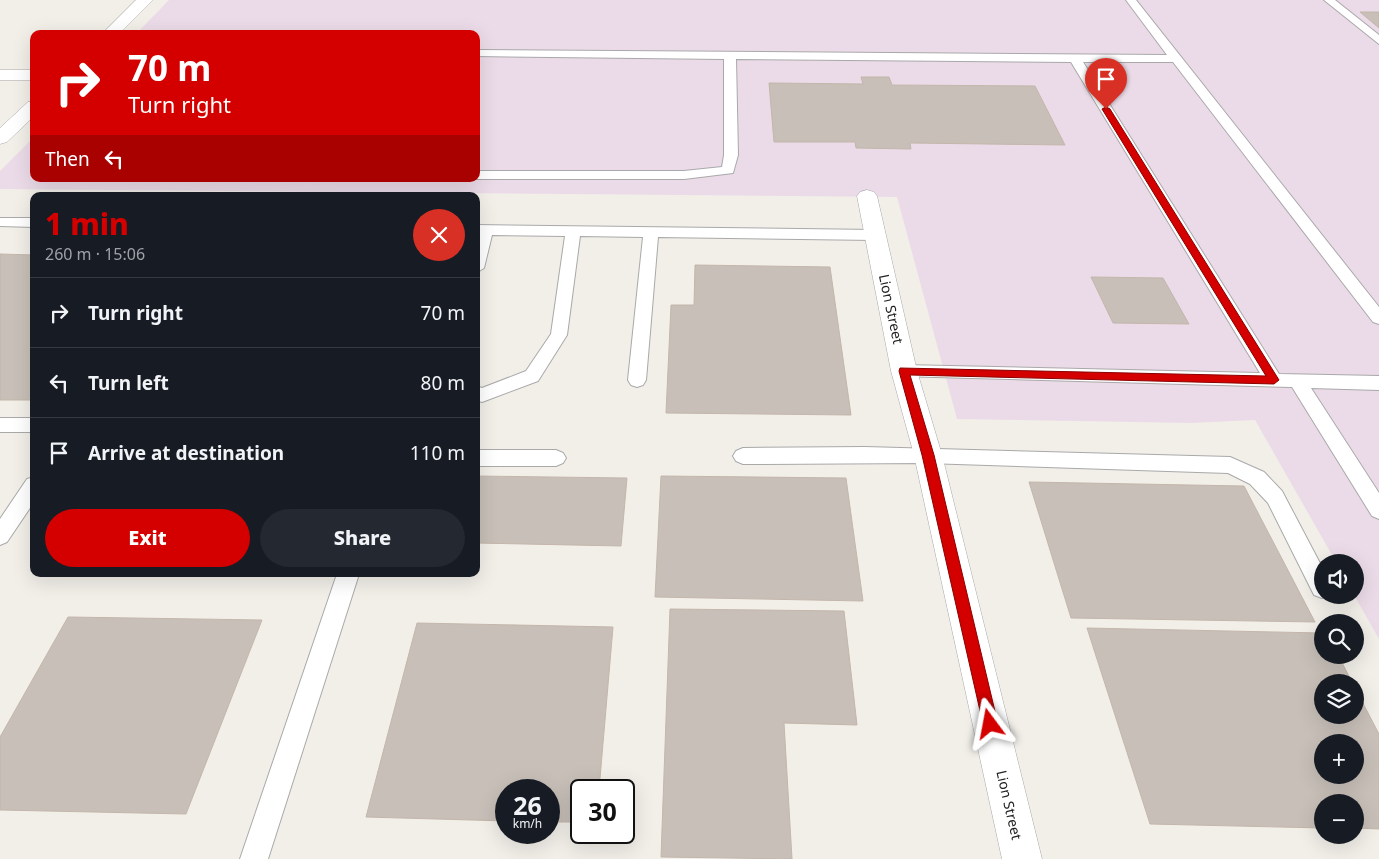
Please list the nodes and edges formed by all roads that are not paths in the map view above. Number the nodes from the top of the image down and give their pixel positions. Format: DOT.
graph roads {
  1 [pos="145,0"];
  2 [pos="1130,0"];
  3 [pos="1330,0"];
  4 [pos="114,30"];
  5 [pos="1379,40"];
  6 [pos="480,53"];
  7 [pos="730,55"];
  8 [pos="1075,58"];
  9 [pos="1176,59"];
  10 [pos="0,75"];
  11 [pos="30,75"];
  12 [pos="30,110"];
  13 [pos="0,138"];
  14 [pos="480,175"];
  15 [pos="867,196"];
  16 [pos="0,222"];
  17 [pos="30,223"];
  18 [pos="481,231"];
  19 [pos="573,232"];
  20 [pos="651,232"];
  21 [pos="875,234"];
  22 [pos="1379,318"];
  23 [pos="904,371"];
  24 [pos="637,380"];
  25 [pos="1274,380"];
  26 [pos="1296,381"];
  27 [pos="1379,383"];
  28 [pos="480,394"];
  29 [pos="0,425"];
  30 [pos="30,425"];
  31 [pos="928,455"];
  32 [pos="743,456"];
  33 [pos="480,458"];
  34 [pos="556,458"];
  35 [pos="30,491"];
  36 [pos="1379,510"];
  37 [pos="0,536"];
  38 [pos="1314,573"];
  39 [pos="347,577"];
  40 [pos="254,859"];
  41 [pos="1022,859"];
  1 -- 4 [label="street"];
  2 -- 9 [label="lane"];
  3 -- 5 [label="lane"];
  6 -- 7 [label="lane"];
  7 -- 8 [label="lane"];
  7 -- 14 [label="lane"];
  8 -- 9 [label="lane"];
  8 -- 25 [label="lane"];
  9 -- 22 [label="lane"];
  10 -- 11 [label="street"];
  12 -- 13 [label="street"];
  15 -- 21 [label="street, Lion Street"];
  16 -- 17 [label="lane"];
  18 -- 19 [label="lane"];
  19 -- 20 [label="lane"];
  19 -- 28 [label="lane"];
  20 -- 21 [label="lane"];
  20 -- 24 [label="lane"];
  21 -- 23 [label="street, Lion Street"];
  23 -- 25 [label="lane"];
  23 -- 31 [label="street, Lion Street"];
  25 -- 26 [label="lane"];
  26 -- 27 [label="lane"];
  26 -- 36 [label="lane"];
  29 -- 30 [label="lane"];
  31 -- 32 [label="lane"];
  31 -- 38 [label="lane"];
  31 -- 41 [label="street, Lion Street"];
  33 -- 34 [label="lane"];
  35 -- 37 [label="lane"];
  39 -- 40 [label="lane"];
}
